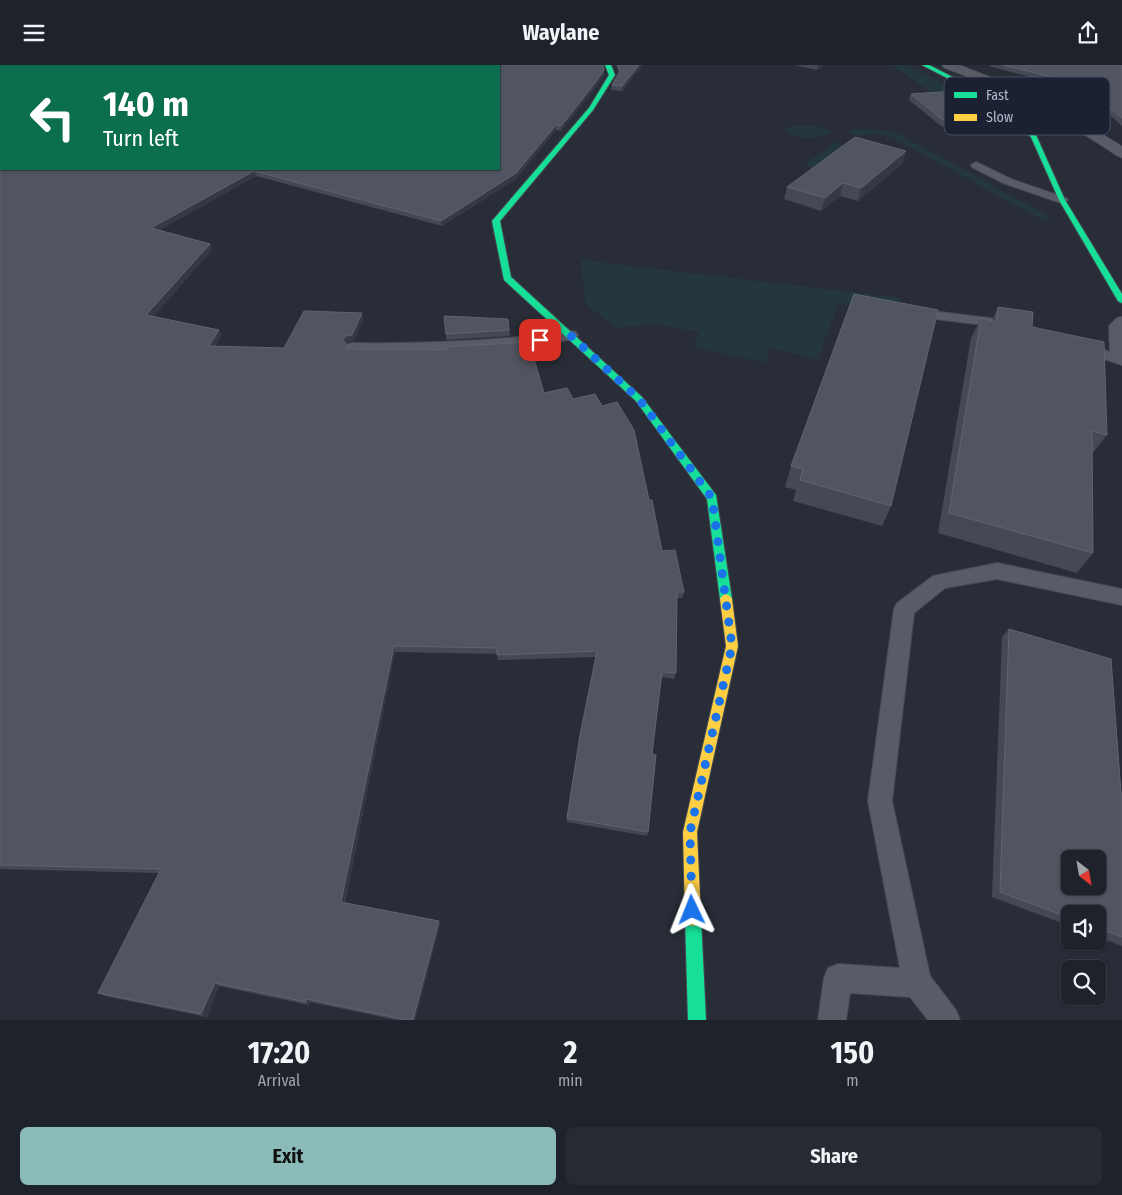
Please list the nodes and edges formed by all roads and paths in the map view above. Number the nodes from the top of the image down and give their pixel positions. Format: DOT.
graph roads {
  1 [pos="608,65"];
  2 [pos="925,65"];
  3 [pos="948,65"];
  4 [pos="949,77"];
  5 [pos="982,77"];
  6 [pos="1033,135"];
  7 [pos="1096,135"];
  8 [pos="1122,153"];
  9 [pos="976,165"];
  10 [pos="1062,200"];
  11 [pos="1122,301"];
  12 [pos="916,313"];
  13 [pos="1122,321"];
  14 [pos="1031,329"];
  15 [pos="570,335"];
  16 [pos="1067,342"];
  17 [pos="353,347"];
  18 [pos="1122,356"];
  19 [pos="1122,361"];
  20 [pos="1122,597"];
  21 [pos="917,983"];
  22 [pos="690,1016"];
  23 [pos="832,1020"];
  24 [pos="946,1020"];
  1 -- 15 [label="street"];
  2 -- 4 [label="street"];
  3 -- 5 [label="street"];
  6 -- 10 [label="street"];
  7 -- 8 [label="street"];
  9 -- 10 [label="lane"];
  10 -- 11 [label="street"];
  12 -- 14 [label="lane"];
  13 -- 18 [label="lane"];
  15 -- 17 [label="lane"];
  15 -- 22 [label="street"];
  16 -- 19 [label="lane"];
  20 -- 21 [label="lane"];
  21 -- 23 [label="lane"];
  21 -- 24 [label="lane"];
}
